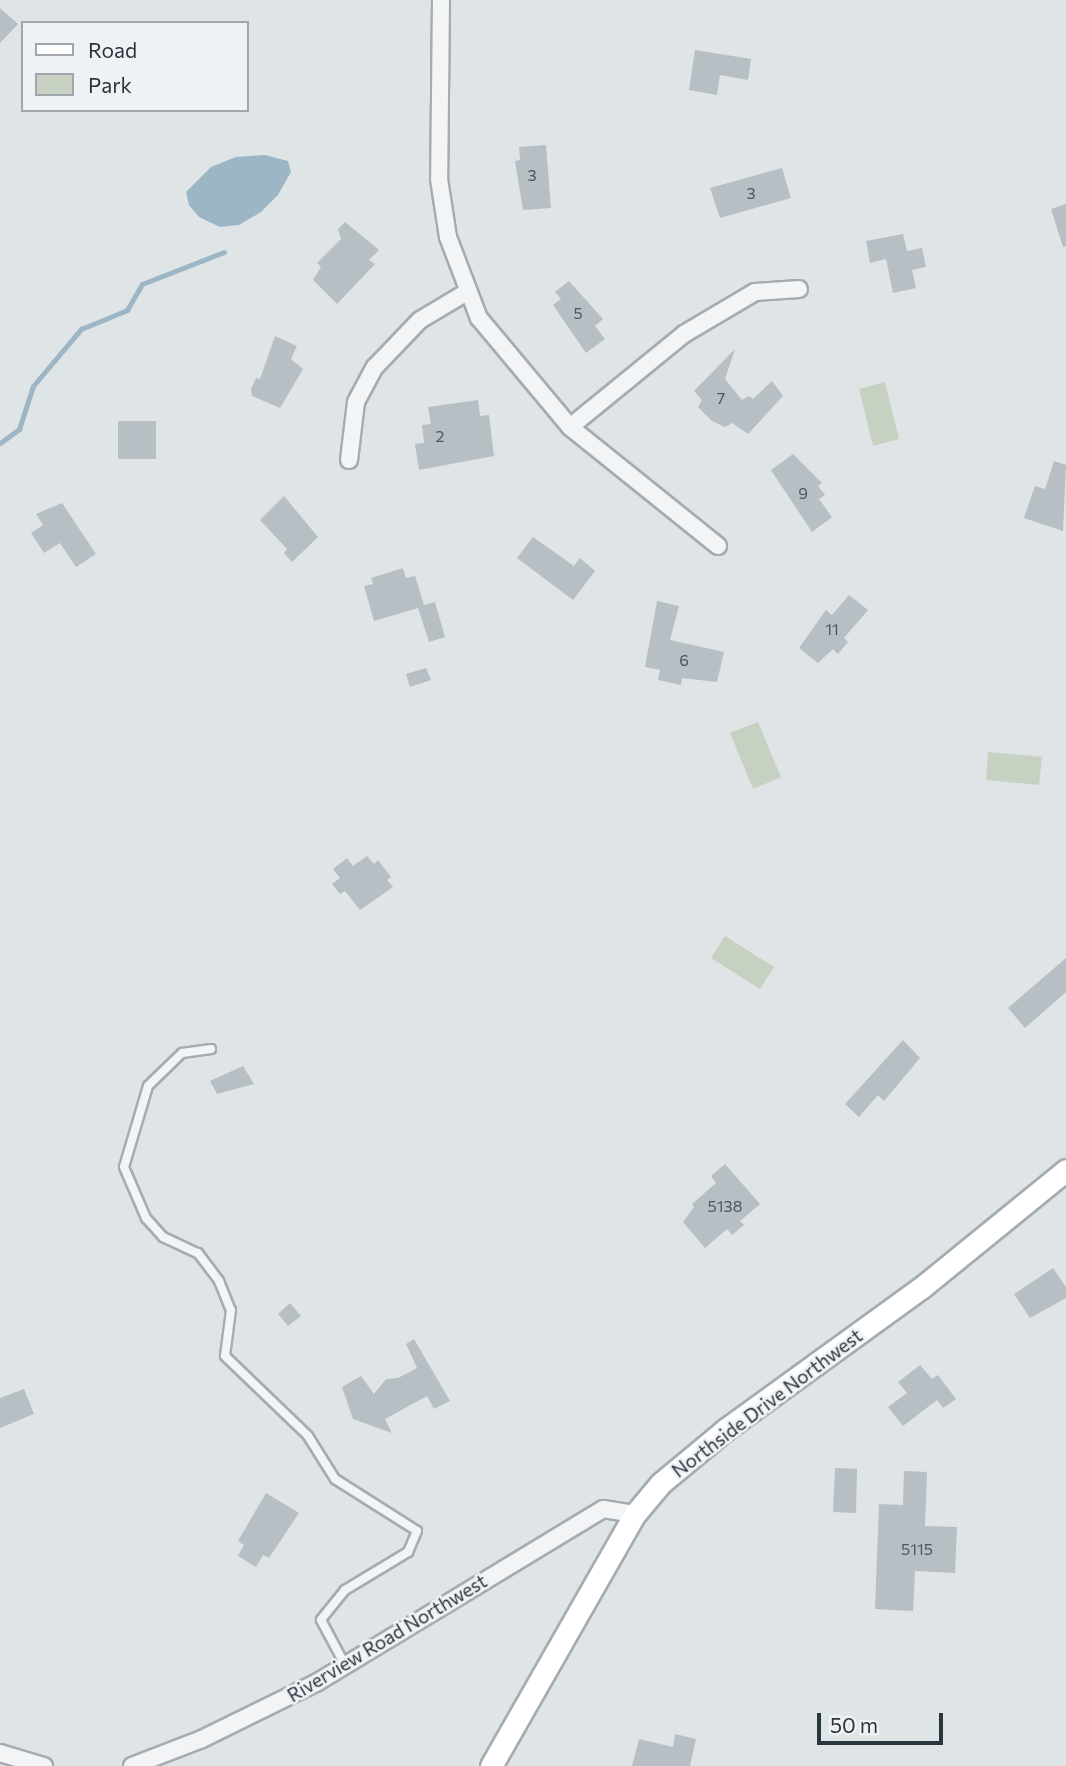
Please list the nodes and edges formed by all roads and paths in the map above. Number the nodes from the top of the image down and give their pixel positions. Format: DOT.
graph roads {
  1 [pos="441,0"];
  2 [pos="799,289"];
  3 [pos="467,292"];
  4 [pos="570,427"];
  5 [pos="349,460"];
  6 [pos="718,546"];
  7 [pos="211,1049"];
  8 [pos="1066,1170"];
  9 [pos="635,1514"];
  10 [pos="345,1665"];
  11 [pos="0,1753"];
  12 [pos="44,1766"];
  13 [pos="132,1766"];
  14 [pos="491,1766"];
  1 -- 3 [label="street"];
  2 -- 4 [label="street"];
  3 -- 4 [label="street"];
  3 -- 5 [label="street"];
  4 -- 6 [label="street"];
  7 -- 10 [label="lane"];
  8 -- 9 [label="main road, Northside Drive Northwest"];
  9 -- 10 [label="street, Riverview Road Northwest"];
  9 -- 14 [label="main road, Northside Drive Northwest"];
  10 -- 13 [label="street, Riverview Road Northwest"];
  11 -- 12 [label="street"];
}
